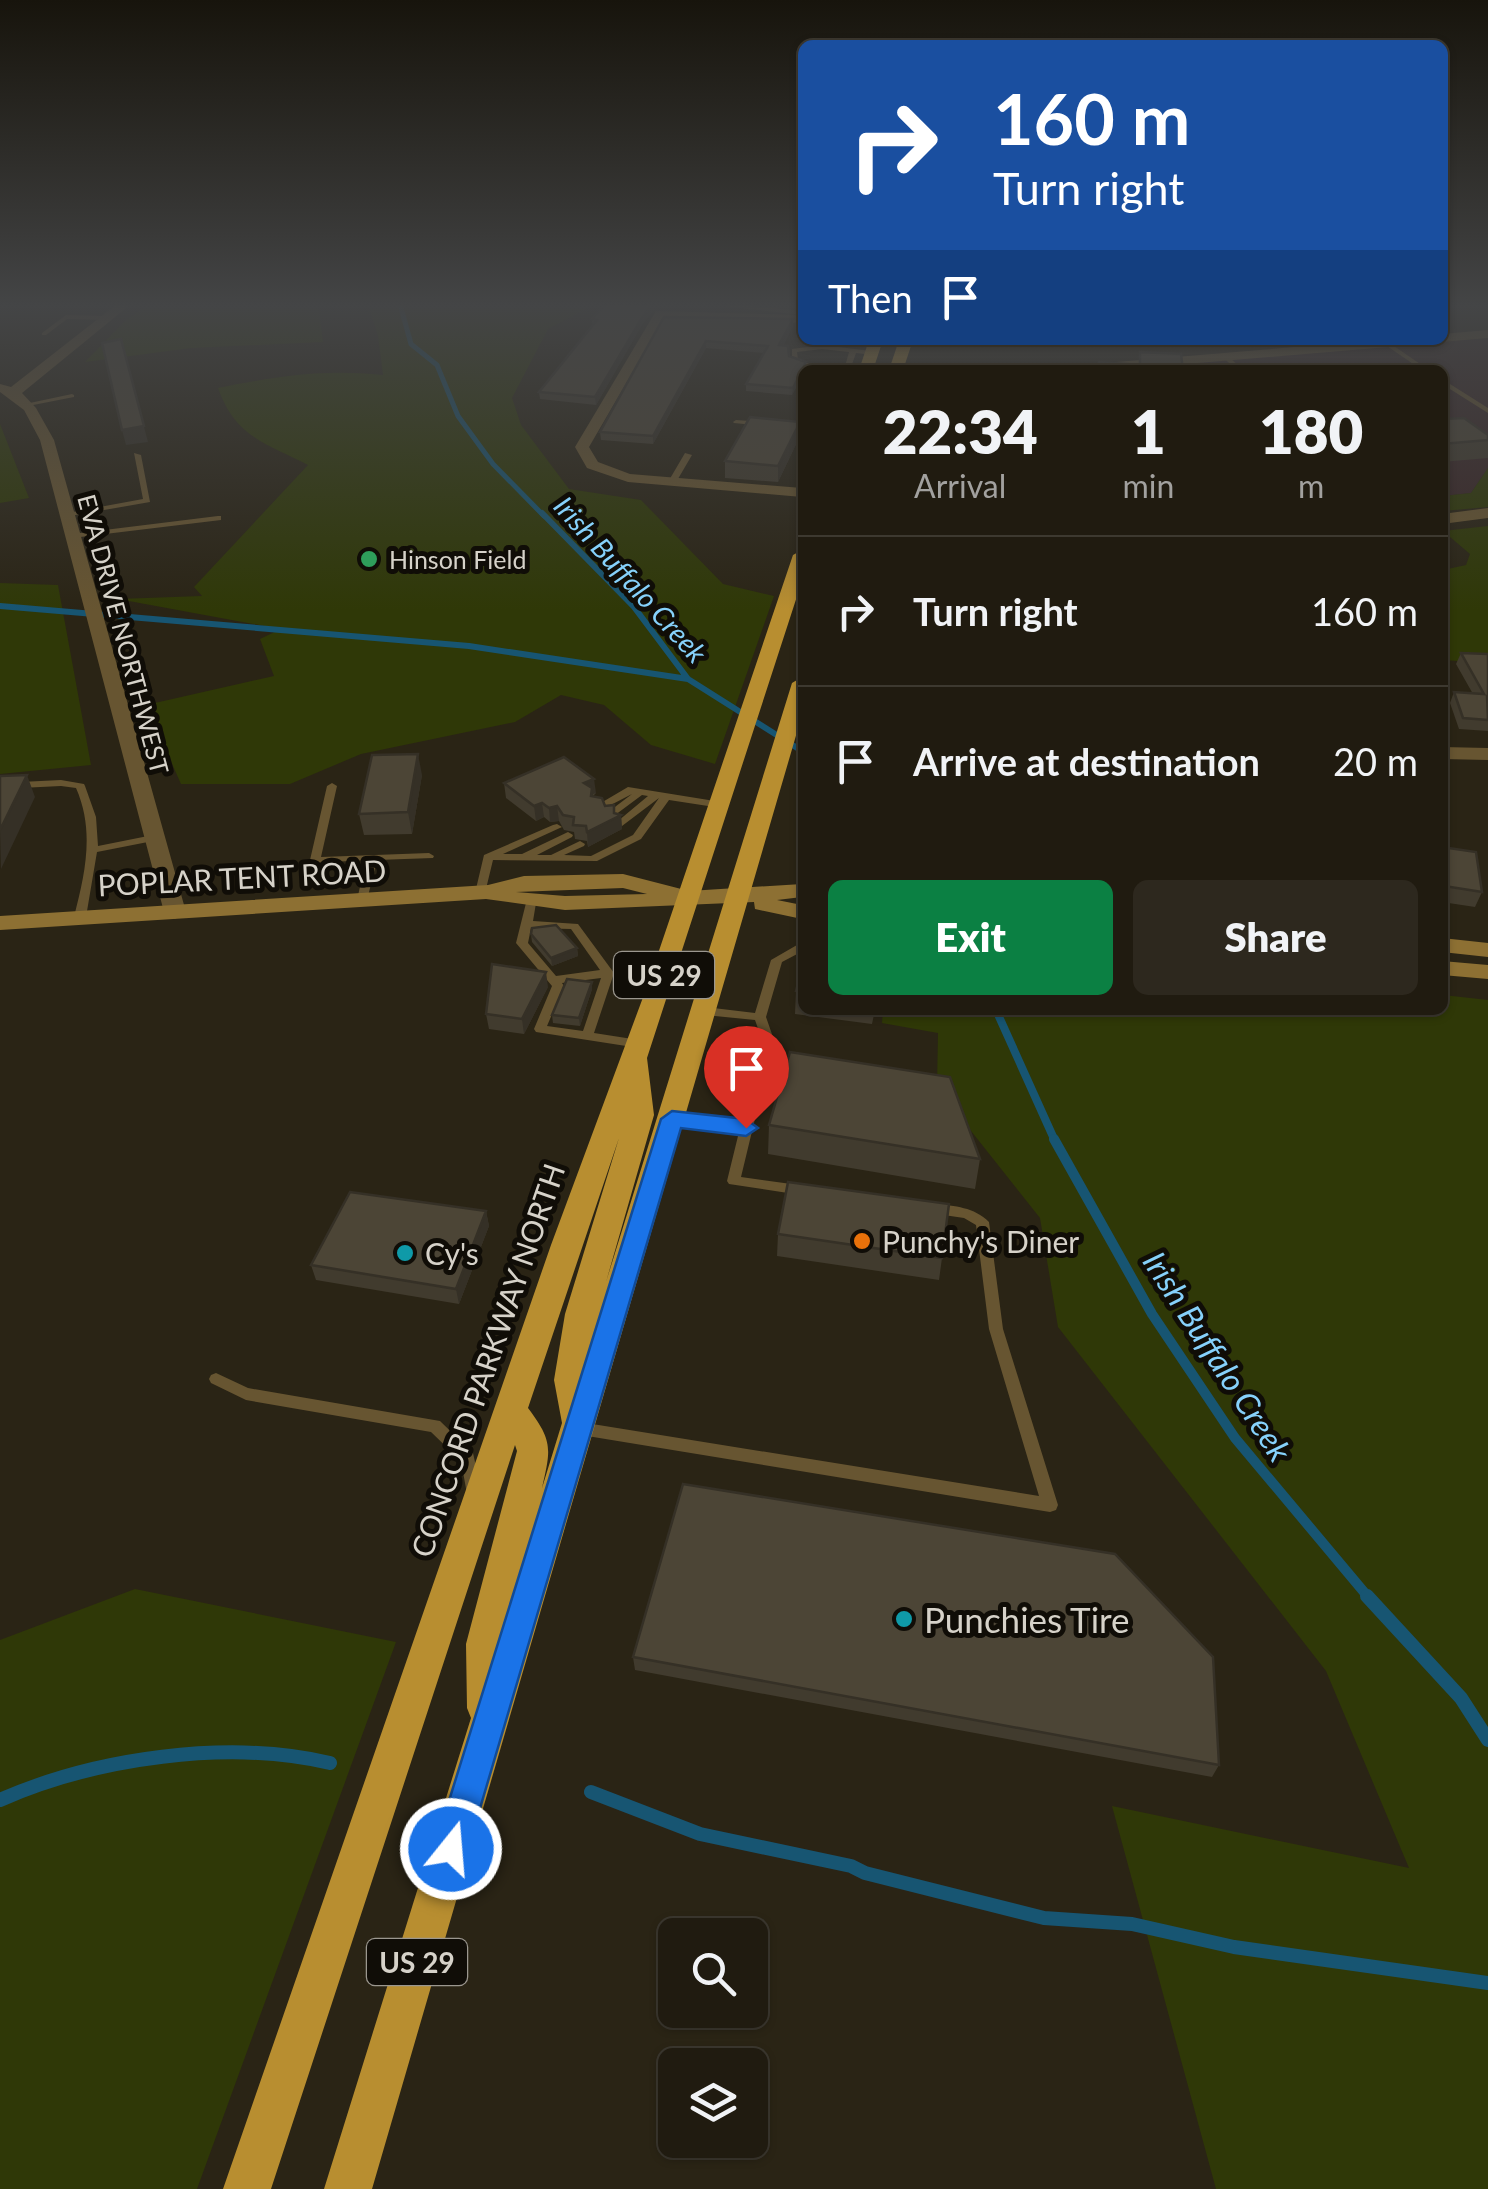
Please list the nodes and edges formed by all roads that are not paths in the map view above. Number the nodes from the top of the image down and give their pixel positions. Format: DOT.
graph roads {
  1 [pos="29,406"];
  2 [pos="605,406"];
  3 [pos="736,422"];
  4 [pos="782,425"];
  5 [pos="138,455"];
  6 [pos="688,455"];
  7 [pos="672,482"];
  8 [pos="798,493"];
  9 [pos="1488,513"];
  10 [pos="67,515"];
  11 [pos="1448,517"];
  12 [pos="218,518"];
  13 [pos="72,536"];
  14 [pos="798,568"];
  15 [pos="798,698"];
  16 [pos="1448,753"];
  17 [pos="1488,754"];
  18 [pos="0,786"];
  19 [pos="332,786"];
  20 [pos="640,792"];
  21 [pos="660,796"];
  22 [pos="721,806"];
  23 [pos="598,807"];
  24 [pos="611,815"];
  25 [pos="622,823"];
  26 [pos="557,827"];
  27 [pos="568,835"];
  28 [pos="153,838"];
  29 [pos="580,844"];
  30 [pos="93,850"];
  31 [pos="429,856"];
  32 [pos="372,857"];
  33 [pos="488,857"];
  34 [pos="522,858"];
  35 [pos="550,858"];
  36 [pos="484,892"];
  37 [pos="798,892"];
  38 [pos="690,898"];
  39 [pos="738,899"];
  40 [pos="362,900"];
  41 [pos="798,911"];
  42 [pos="174,912"];
  43 [pos="529,914"];
  44 [pos="80,917"];
  45 [pos="0,923"];
  46 [pos="1448,946"];
  47 [pos="797,949"];
  48 [pos="1488,950"];
  49 [pos="1448,969"];
  50 [pos="1488,972"];
  51 [pos="608,973"];
  52 [pos="553,980"];
  53 [pos="704,1010"];
  54 [pos="760,1016"];
  55 [pos="587,1036"];
  56 [pos="638,1048"];
  57 [pos="672,1119"];
  58 [pos="746,1128"];
  59 [pos="812,1192"];
  60 [pos="909,1205"];
  61 [pos="216,1380"];
  62 [pos="512,1412"];
  63 [pos="580,1429"];
  64 [pos="477,1514"];
  65 [pos="486,1736"];
  66 [pos="247,2189"];
  67 [pos="348,2189"];
  1 -- 10 [label="street, EVA DRIVE NORTHWEST"];
  2 -- 7 [label="street"];
  3 -- 4 [label="lane"];
  5 -- 10 [label="lane"];
  6 -- 7 [label="lane"];
  7 -- 8 [label="street"];
  9 -- 11 [label="street"];
  10 -- 13 [label="street, EVA DRIVE NORTHWEST"];
  12 -- 13 [label="lane"];
  13 -- 28 [label="street, EVA DRIVE NORTHWEST"];
  14 -- 22 [label="highway, CONCORD PARKWAY NORTH / US 29"];
  15 -- 39 [label="highway, US 29"];
  16 -- 17 [label="street"];
  18 -- 30 [label="lane"];
  19 -- 32 [label="lane"];
  20 -- 21 [label="lane"];
  20 -- 23 [label="lane"];
  20 -- 24 [label="lane"];
  21 -- 22 [label="lane"];
  21 -- 25 [label="lane"];
  21 -- 35 [label="lane"];
  22 -- 38 [label="highway, CONCORD PARKWAY NORTH / US 29"];
  26 -- 33 [label="lane"];
  27 -- 34 [label="lane"];
  28 -- 30 [label="lane"];
  28 -- 42 [label="street, EVA DRIVE NORTHWEST"];
  29 -- 35 [label="lane"];
  30 -- 44 [label="lane"];
  31 -- 32 [label="lane"];
  32 -- 40 [label="lane"];
  33 -- 34 [label="lane"];
  33 -- 36 [label="lane"];
  34 -- 35 [label="lane"];
  36 -- 38 [label="main road, POPLAR TENT ROAD"];
  36 -- 40 [label="main road, POPLAR TENT ROAD"];
  36 -- 43 [label="main road, POPLAR TENT ROAD"];
  37 -- 39 [label="main road"];
  38 -- 39 [label="main road"];
  38 -- 43 [label="main road, POPLAR TENT ROAD"];
  38 -- 56 [label="highway, CONCORD PARKWAY NORTH / US 29"];
  39 -- 41 [label="main road"];
  39 -- 53 [label="highway, US 29"];
  40 -- 42 [label="main road, POPLAR TENT ROAD"];
  42 -- 44 [label="main road, POPLAR TENT ROAD"];
  43 -- 51 [label="lane"];
  43 -- 52 [label="lane"];
  44 -- 45 [label="main road, POPLAR TENT ROAD"];
  46 -- 48 [label="main road"];
  47 -- 54 [label="lane"];
  49 -- 50 [label="main road"];
  51 -- 52 [label="lane"];
  51 -- 55 [label="lane"];
  52 -- 55 [label="lane"];
  53 -- 54 [label="lane"];
  53 -- 57 [label="highway, US 29"];
  54 -- 58 [label="lane"];
  55 -- 56 [label="lane"];
  56 -- 62 [label="highway, CONCORD PARKWAY NORTH / US 29"];
  56 -- 63 [label="highway"];
  57 -- 58 [label="lane"];
  57 -- 63 [label="highway, US 29"];
  58 -- 59 [label="lane"];
  60 -- 63 [label="lane"];
  61 -- 64 [label="lane"];
  62 -- 64 [label="highway, CONCORD PARKWAY NORTH / US 29"];
  62 -- 65 [label="highway"];
  63 -- 65 [label="highway, US 29"];
  64 -- 66 [label="highway, CONCORD PARKWAY NORTH / US 29"];
  65 -- 67 [label="highway, US 29"];
}
